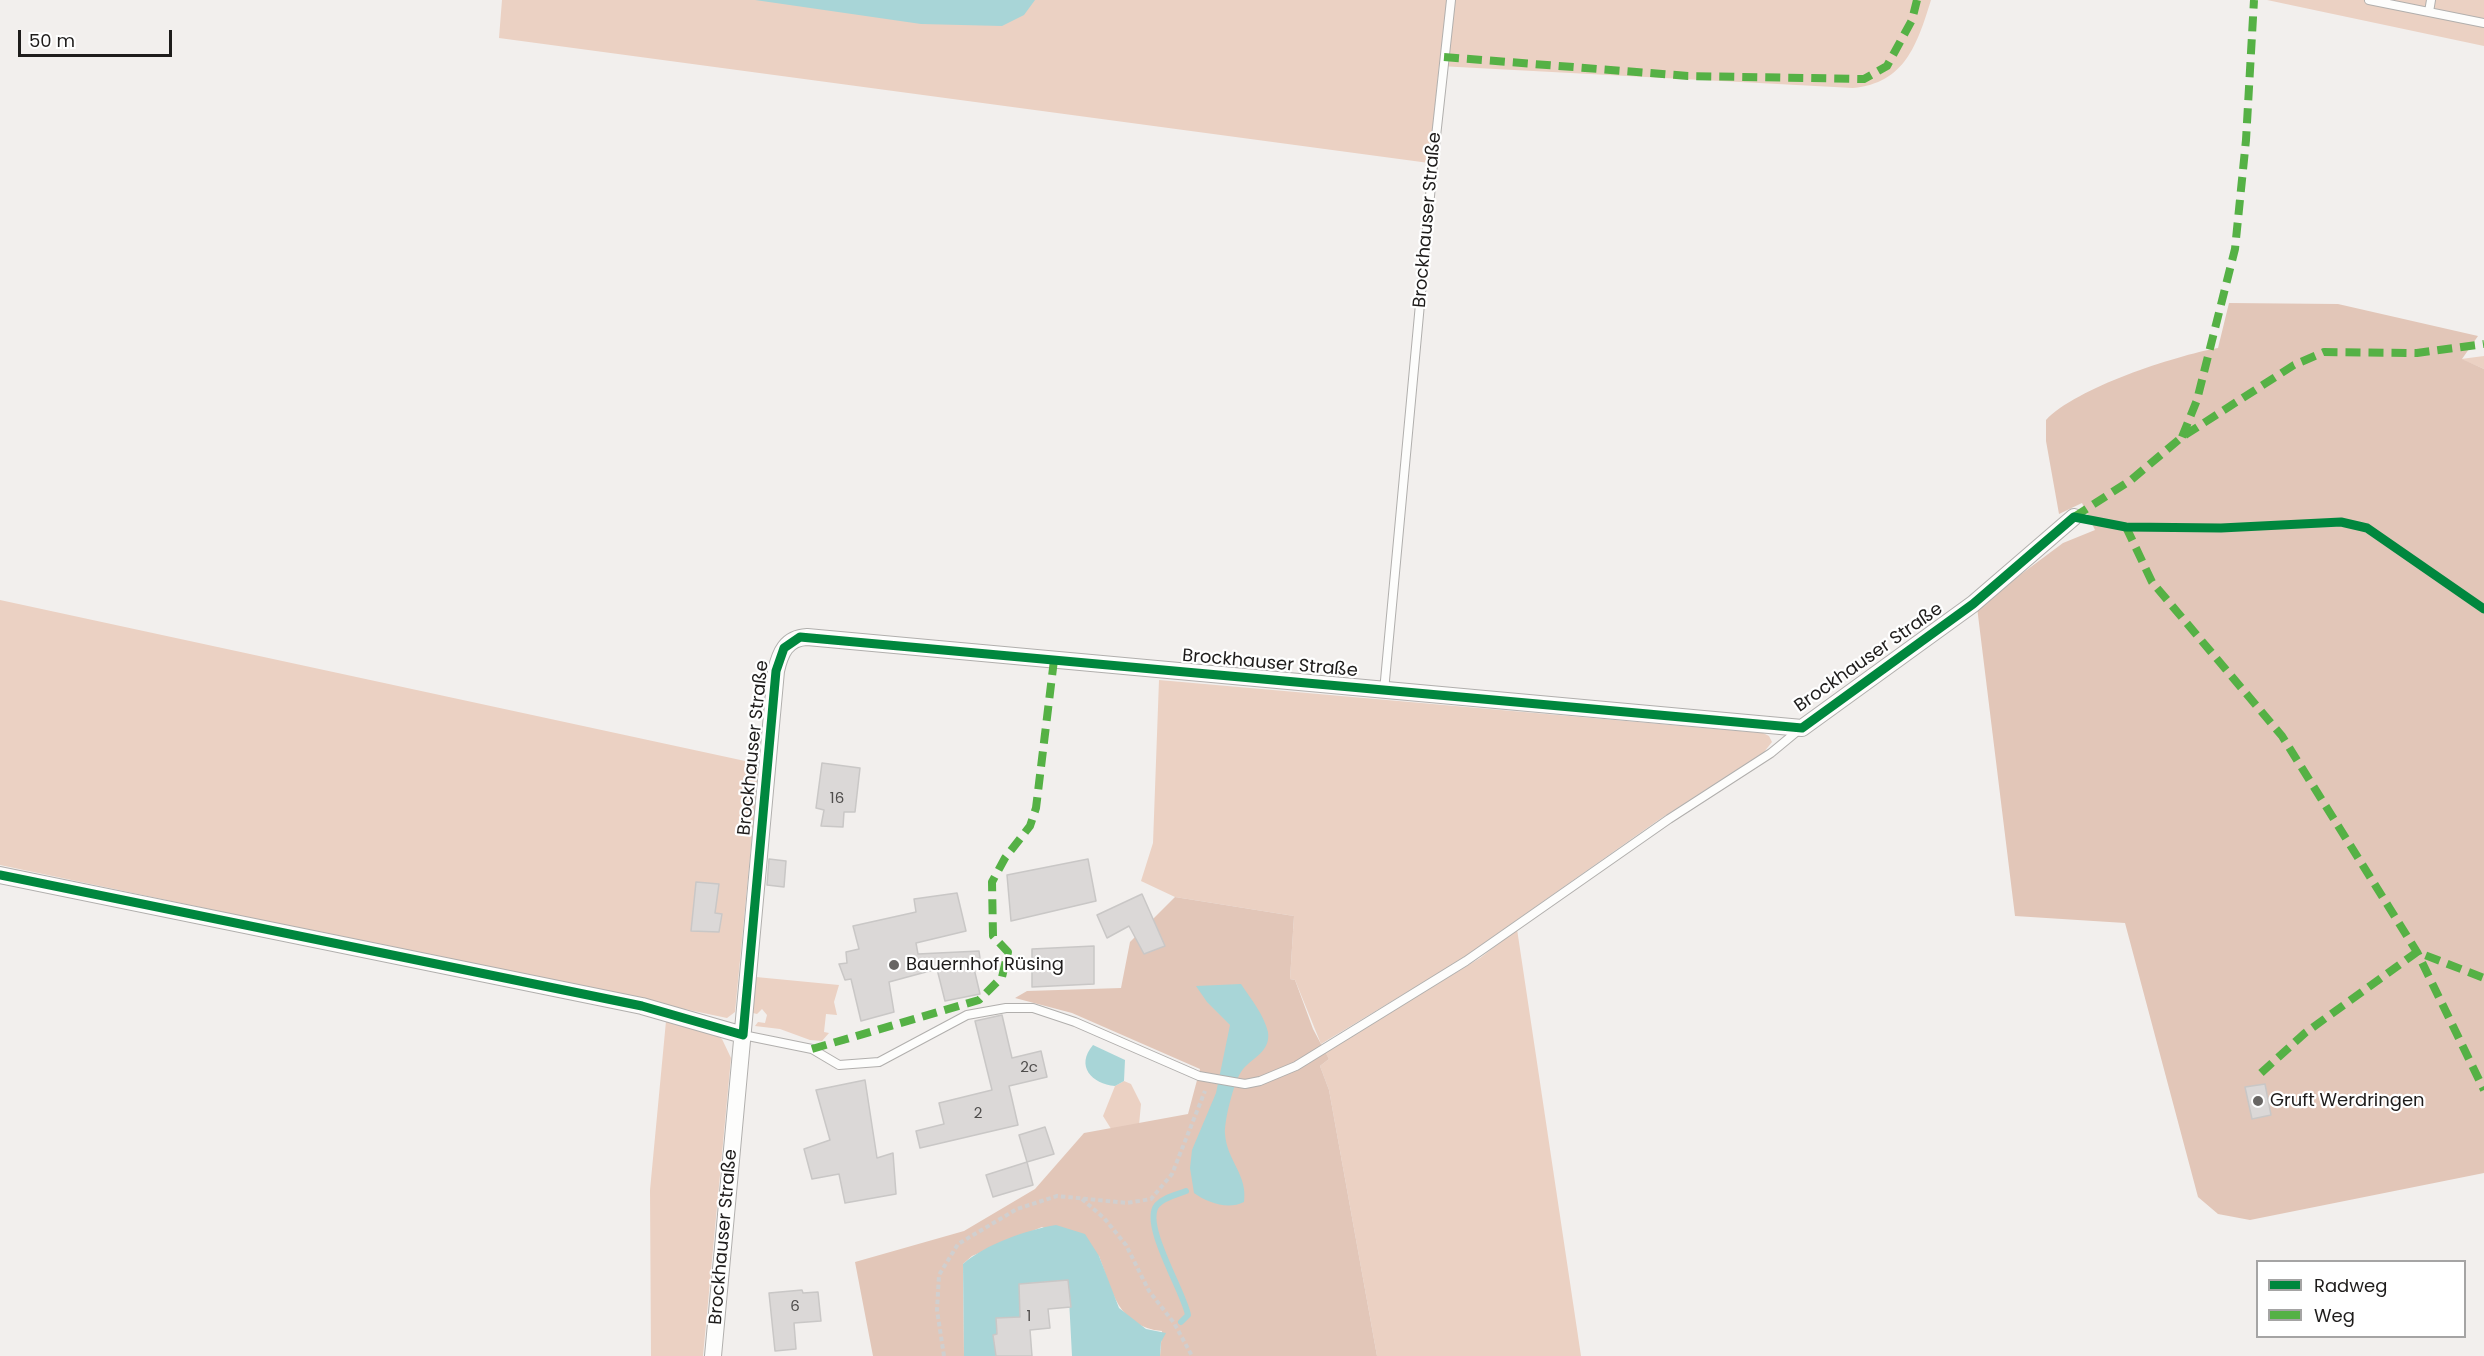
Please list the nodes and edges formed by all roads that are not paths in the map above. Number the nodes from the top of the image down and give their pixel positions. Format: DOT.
graph roads {
  1 [pos="1451,0"];
  2 [pos="2369,0"];
  3 [pos="2431,0"];
  4 [pos="2429,12"];
  5 [pos="2484,23"];
  6 [pos="2074,517"];
  7 [pos="1384,691"];
  8 [pos="1802,728"];
  9 [pos="0,876"];
  10 [pos="743,1035"];
  11 [pos="713,1356"];
  1 -- 7 [label="lane, Brockhauser Straße"];
  2 -- 4 [label="lane"];
  3 -- 4 [label="lane"];
  4 -- 5 [label="lane"];
  6 -- 8 [label="street, Brockhauser Straße"];
  7 -- 8 [label="street, Brockhauser Straße"];
  7 -- 10 [label="street, Brockhauser Straße"];
  8 -- 10 [label="lane"];
  9 -- 10 [label="street"];
  10 -- 11 [label="street, Brockhauser Straße"];
}
